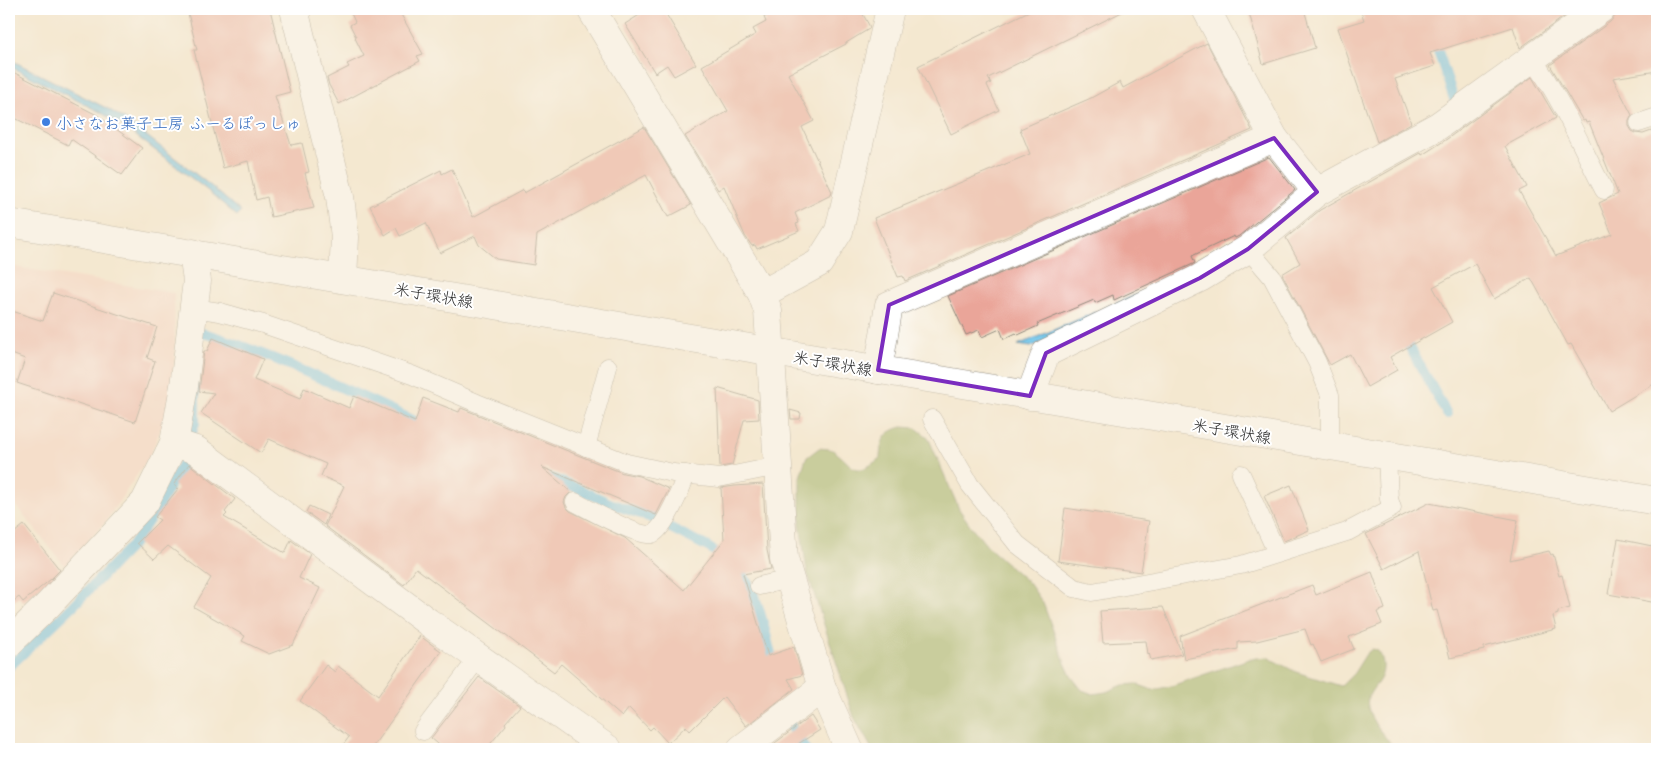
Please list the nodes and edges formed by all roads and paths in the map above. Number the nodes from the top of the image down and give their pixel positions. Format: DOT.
graph roads {
  1 [pos="294,9"];
  2 [pos="591,9"];
  3 [pos="890,9"];
  4 [pos="1206,9"];
  5 [pos="1601,9"];
  6 [pos="1536,64"];
  7 [pos="1657,117"];
  8 [pos="1639,124"];
  9 [pos="1274,138"];
  10 [pos="1604,190"];
  11 [pos="1317,192"];
  12 [pos="9,223"];
  13 [pos="1248,249"];
  14 [pos="192,253"];
  15 [pos="343,279"];
  16 [pos="762,294"];
  17 [pos="194,308"];
  18 [pos="771,352"];
  19 [pos="608,367"];
  20 [pos="878,370"];
  21 [pos="1030,396"];
  22 [pos="932,418"];
  23 [pos="174,443"];
  24 [pos="1330,446"];
  25 [pos="586,447"];
  26 [pos="1387,456"];
  27 [pos="778,466"];
  28 [pos="686,474"];
  29 [pos="1241,474"];
  30 [pos="574,502"];
  31 [pos="1657,502"];
  32 [pos="1277,553"];
  33 [pos="790,579"];
  34 [pos="760,586"];
  35 [pos="9,643"];
  36 [pos="478,658"];
  37 [pos="822,688"];
  38 [pos="423,731"];
  39 [pos="608,749"];
  40 [pos="741,749"];
  41 [pos="849,749"];
  1 -- 15 [label="street"];
  2 -- 16 [label="street"];
  3 -- 16 [label="street"];
  4 -- 9 [label="street"];
  5 -- 6 [label="street"];
  6 -- 10 [label="lane"];
  6 -- 11 [label="street"];
  7 -- 8 [label="lane"];
  9 -- 11 [label="street"];
  9 -- 20 [label="street"];
  11 -- 13 [label="street"];
  12 -- 14 [label="street, 米子環状線"];
  13 -- 21 [label="street"];
  13 -- 24 [label="lane"];
  14 -- 15 [label="street, 米子環状線"];
  14 -- 17 [label="street"];
  15 -- 18 [label="street, 米子環状線"];
  16 -- 18 [label="street"];
  17 -- 23 [label="street"];
  17 -- 25 [label="lane"];
  18 -- 20 [label="street, 米子環状線"];
  18 -- 27 [label="street"];
  19 -- 25 [label="lane"];
  20 -- 21 [label="street, 米子環状線"];
  21 -- 24 [label="street, 米子環状線"];
  22 -- 32 [label="lane"];
  23 -- 35 [label="street"];
  23 -- 36 [label="street"];
  24 -- 26 [label="street, 米子環状線"];
  25 -- 28 [label="lane"];
  26 -- 31 [label="street, 米子環状線"];
  26 -- 32 [label="lane"];
  27 -- 28 [label="lane"];
  27 -- 33 [label="street"];
  28 -- 30 [label="lane"];
  29 -- 32 [label="lane"];
  33 -- 34 [label="lane"];
  33 -- 37 [label="street"];
  36 -- 38 [label="lane"];
  36 -- 39 [label="street"];
  37 -- 40 [label="street"];
  37 -- 41 [label="street"];
}
